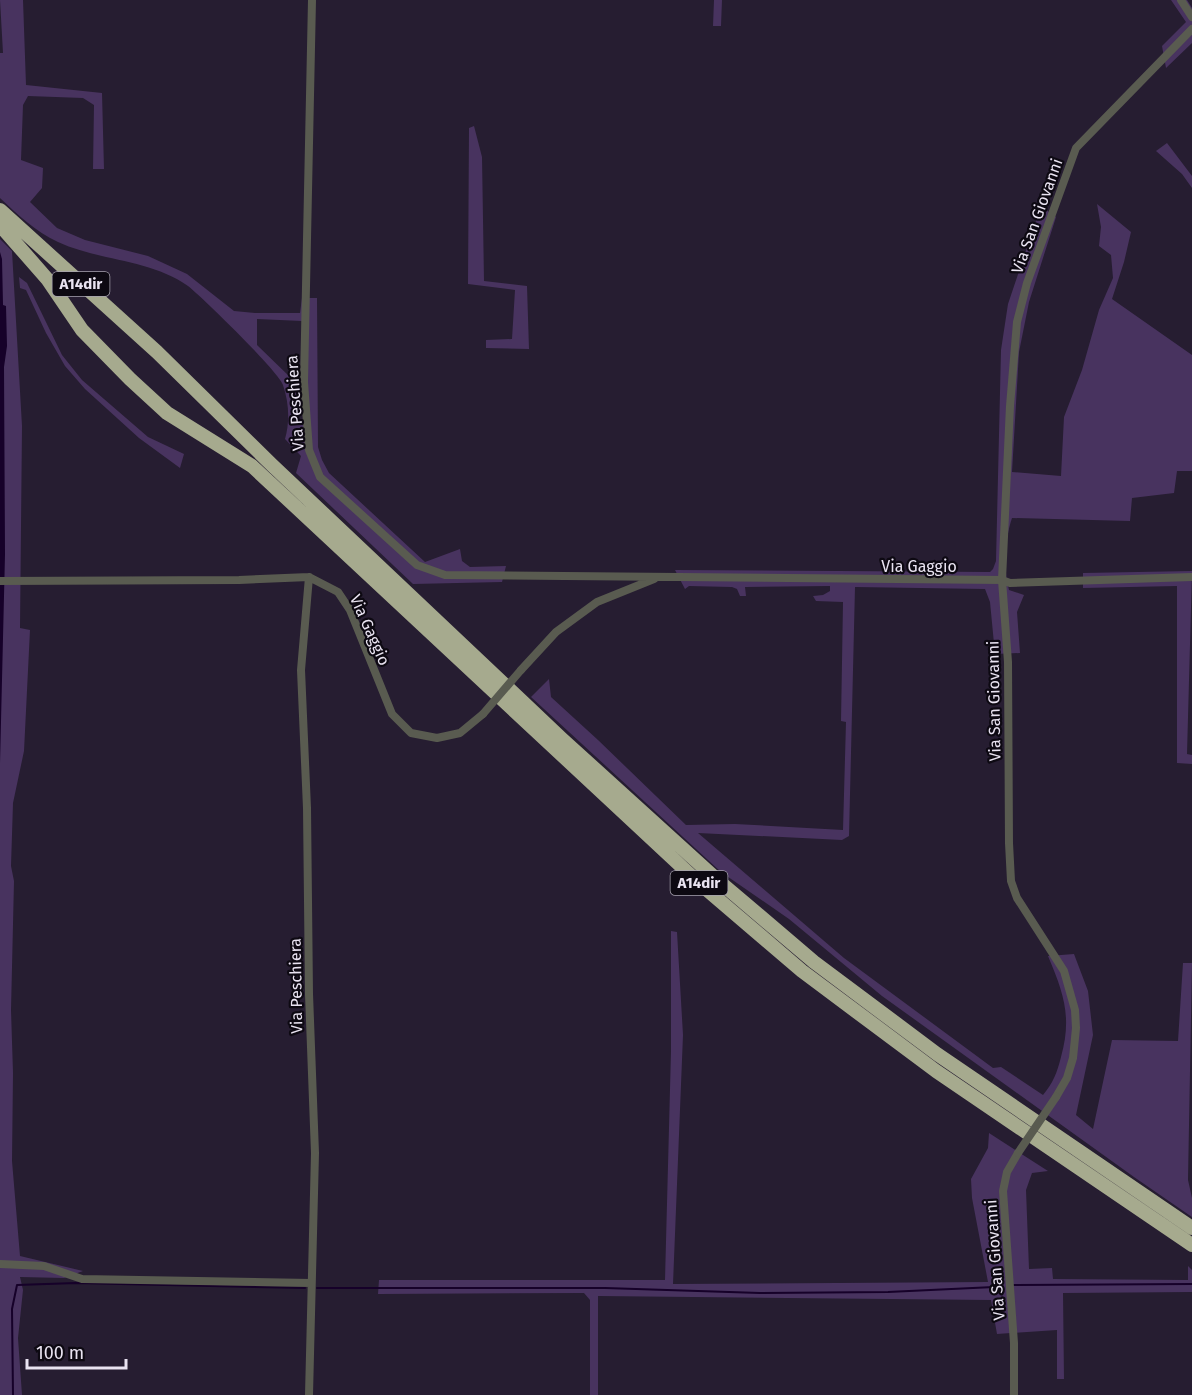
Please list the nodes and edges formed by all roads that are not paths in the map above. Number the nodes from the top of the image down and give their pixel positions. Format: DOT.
graph roads {
  1 [pos="312,0"];
  2 [pos="1180,0"];
  3 [pos="1192,17"];
  4 [pos="1192,29"];
  5 [pos="0,210"];
  6 [pos="0,225"];
  7 [pos="309,577"];
  8 [pos="645,577"];
  9 [pos="660,577"];
  10 [pos="1192,577"];
  11 [pos="1002,580"];
  12 [pos="0,581"];
  13 [pos="1192,1228"];
  14 [pos="1192,1245"];
  15 [pos="0,1264"];
  16 [pos="311,1282"];
  17 [pos="309,1395"];
  18 [pos="1014,1395"];
  1 -- 8 [label="street, Via Peschiera"];
  2 -- 3 [label="street"];
  4 -- 11 [label="street, Via San Giovanni"];
  5 -- 13 [label="highway, A14dir"];
  6 -- 14 [label="highway, A14dir"];
  7 -- 9 [label="street, Via Gaggio, bridge"];
  7 -- 12 [label="street, Via Gaggio"];
  7 -- 16 [label="street, Via Peschiera"];
  8 -- 9 [label="street, Via Gaggio"];
  9 -- 11 [label="street, Via Gaggio"];
  10 -- 11 [label="street, Via Gaggio"];
  11 -- 18 [label="street, Via San Giovanni, bridge"];
  15 -- 16 [label="street"];
  16 -- 17 [label="street, Via Peschiera"];
}
